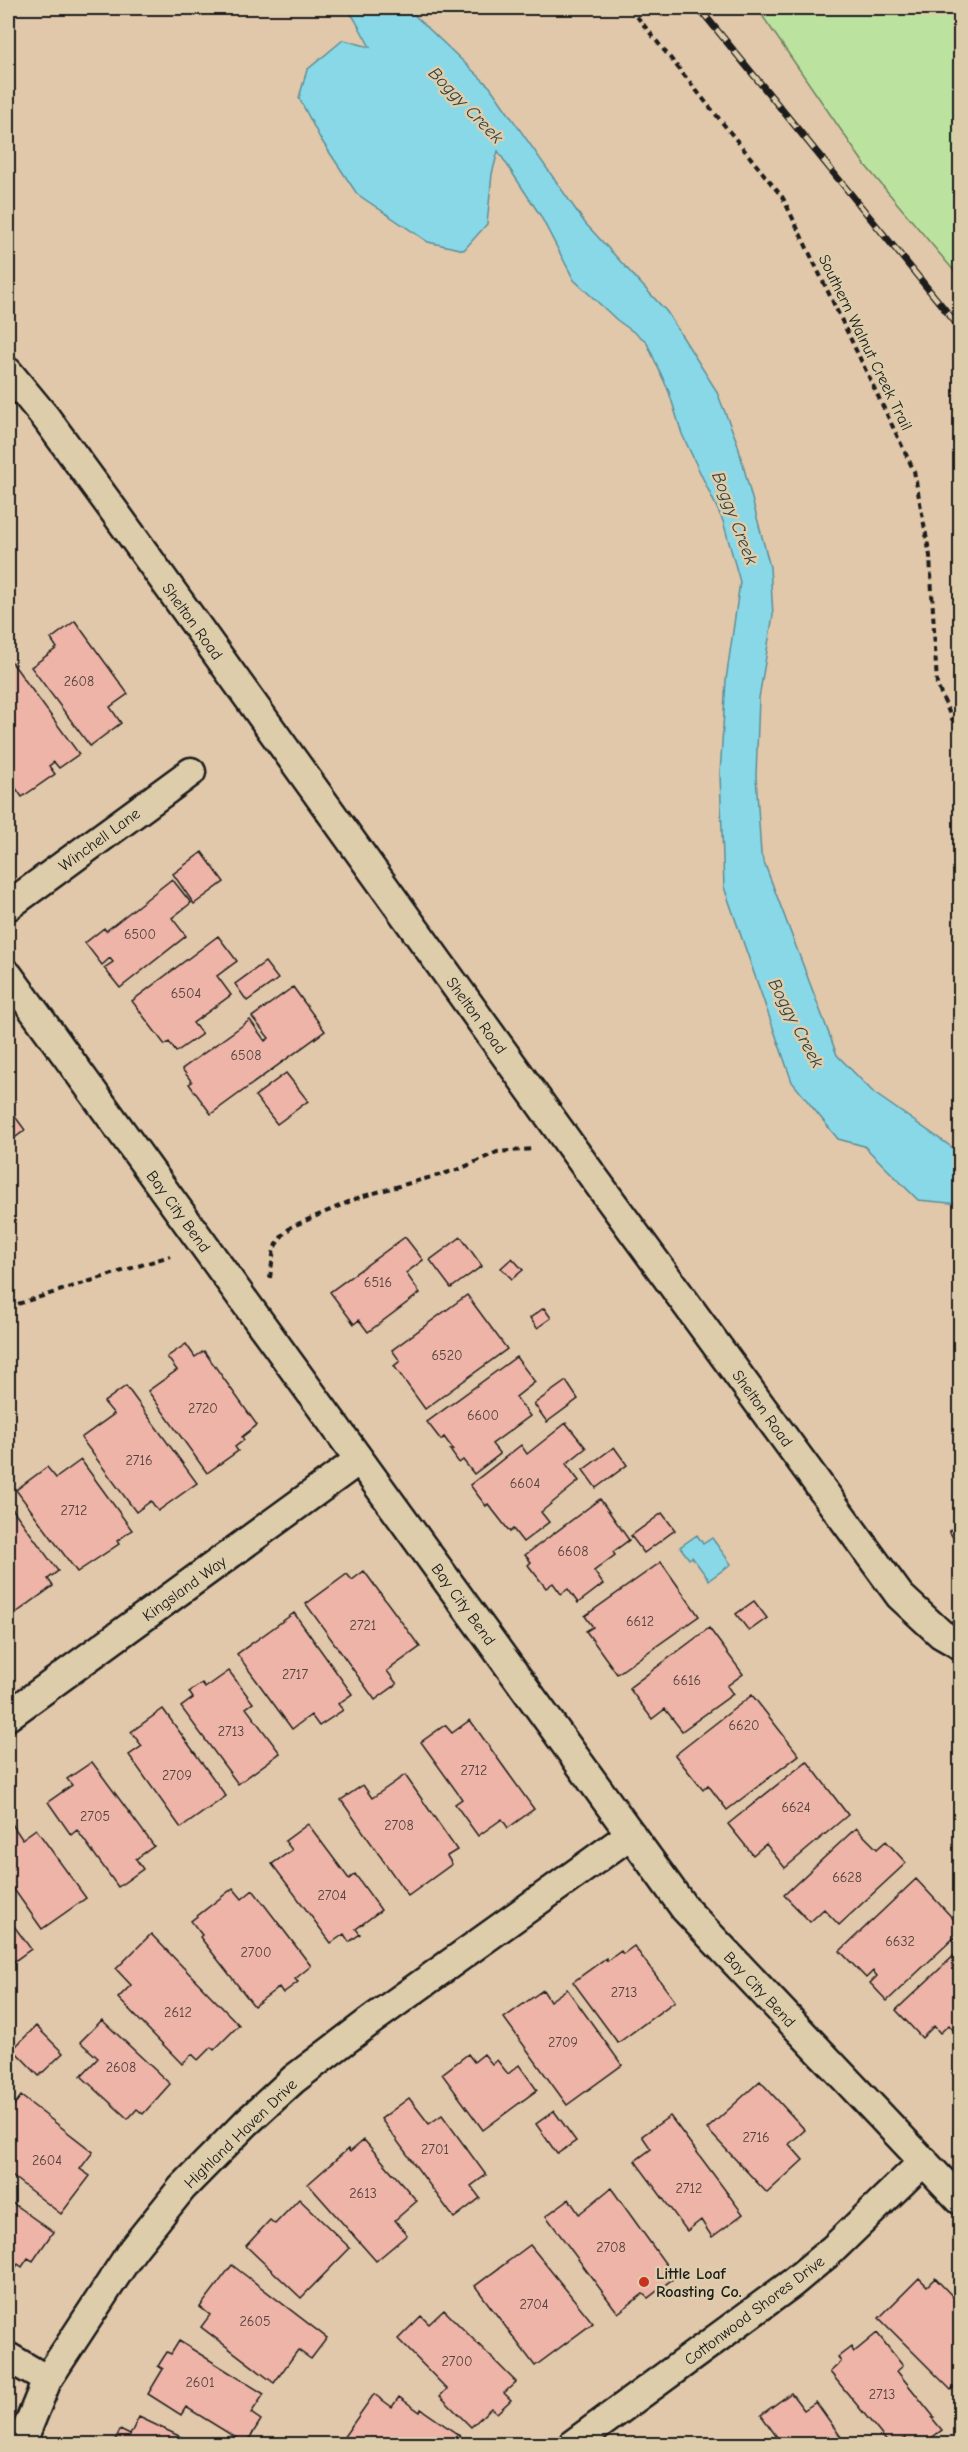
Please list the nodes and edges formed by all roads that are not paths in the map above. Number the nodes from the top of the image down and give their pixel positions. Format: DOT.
graph roads {
  1 [pos="8,372"];
  2 [pos="190,772"];
  3 [pos="8,906"];
  4 [pos="8,975"];
  5 [pos="359,1460"];
  6 [pos="960,1645"];
  7 [pos="8,1716"];
  8 [pos="631,1834"];
  9 [pos="924,2162"];
  10 [pos="960,2200"];
  11 [pos="8,2357"];
  12 [pos="47,2380"];
  13 [pos="21,2445"];
  14 [pos="573,2445"];
  1 -- 6 [label="street, Shelton Road"];
  2 -- 3 [label="street, Winchell Lane"];
  4 -- 5 [label="street, Bay City Bend"];
  5 -- 7 [label="street, Kingsland Way"];
  5 -- 8 [label="street, Bay City Bend"];
  8 -- 9 [label="street, Bay City Bend"];
  8 -- 12 [label="street, Highland Haven Drive"];
  9 -- 10 [label="street, Bay City Bend"];
  9 -- 14 [label="street, Cottonwood Shores Drive"];
  11 -- 12 [label="street"];
  12 -- 13 [label="street, Highland Haven Drive"];
}
